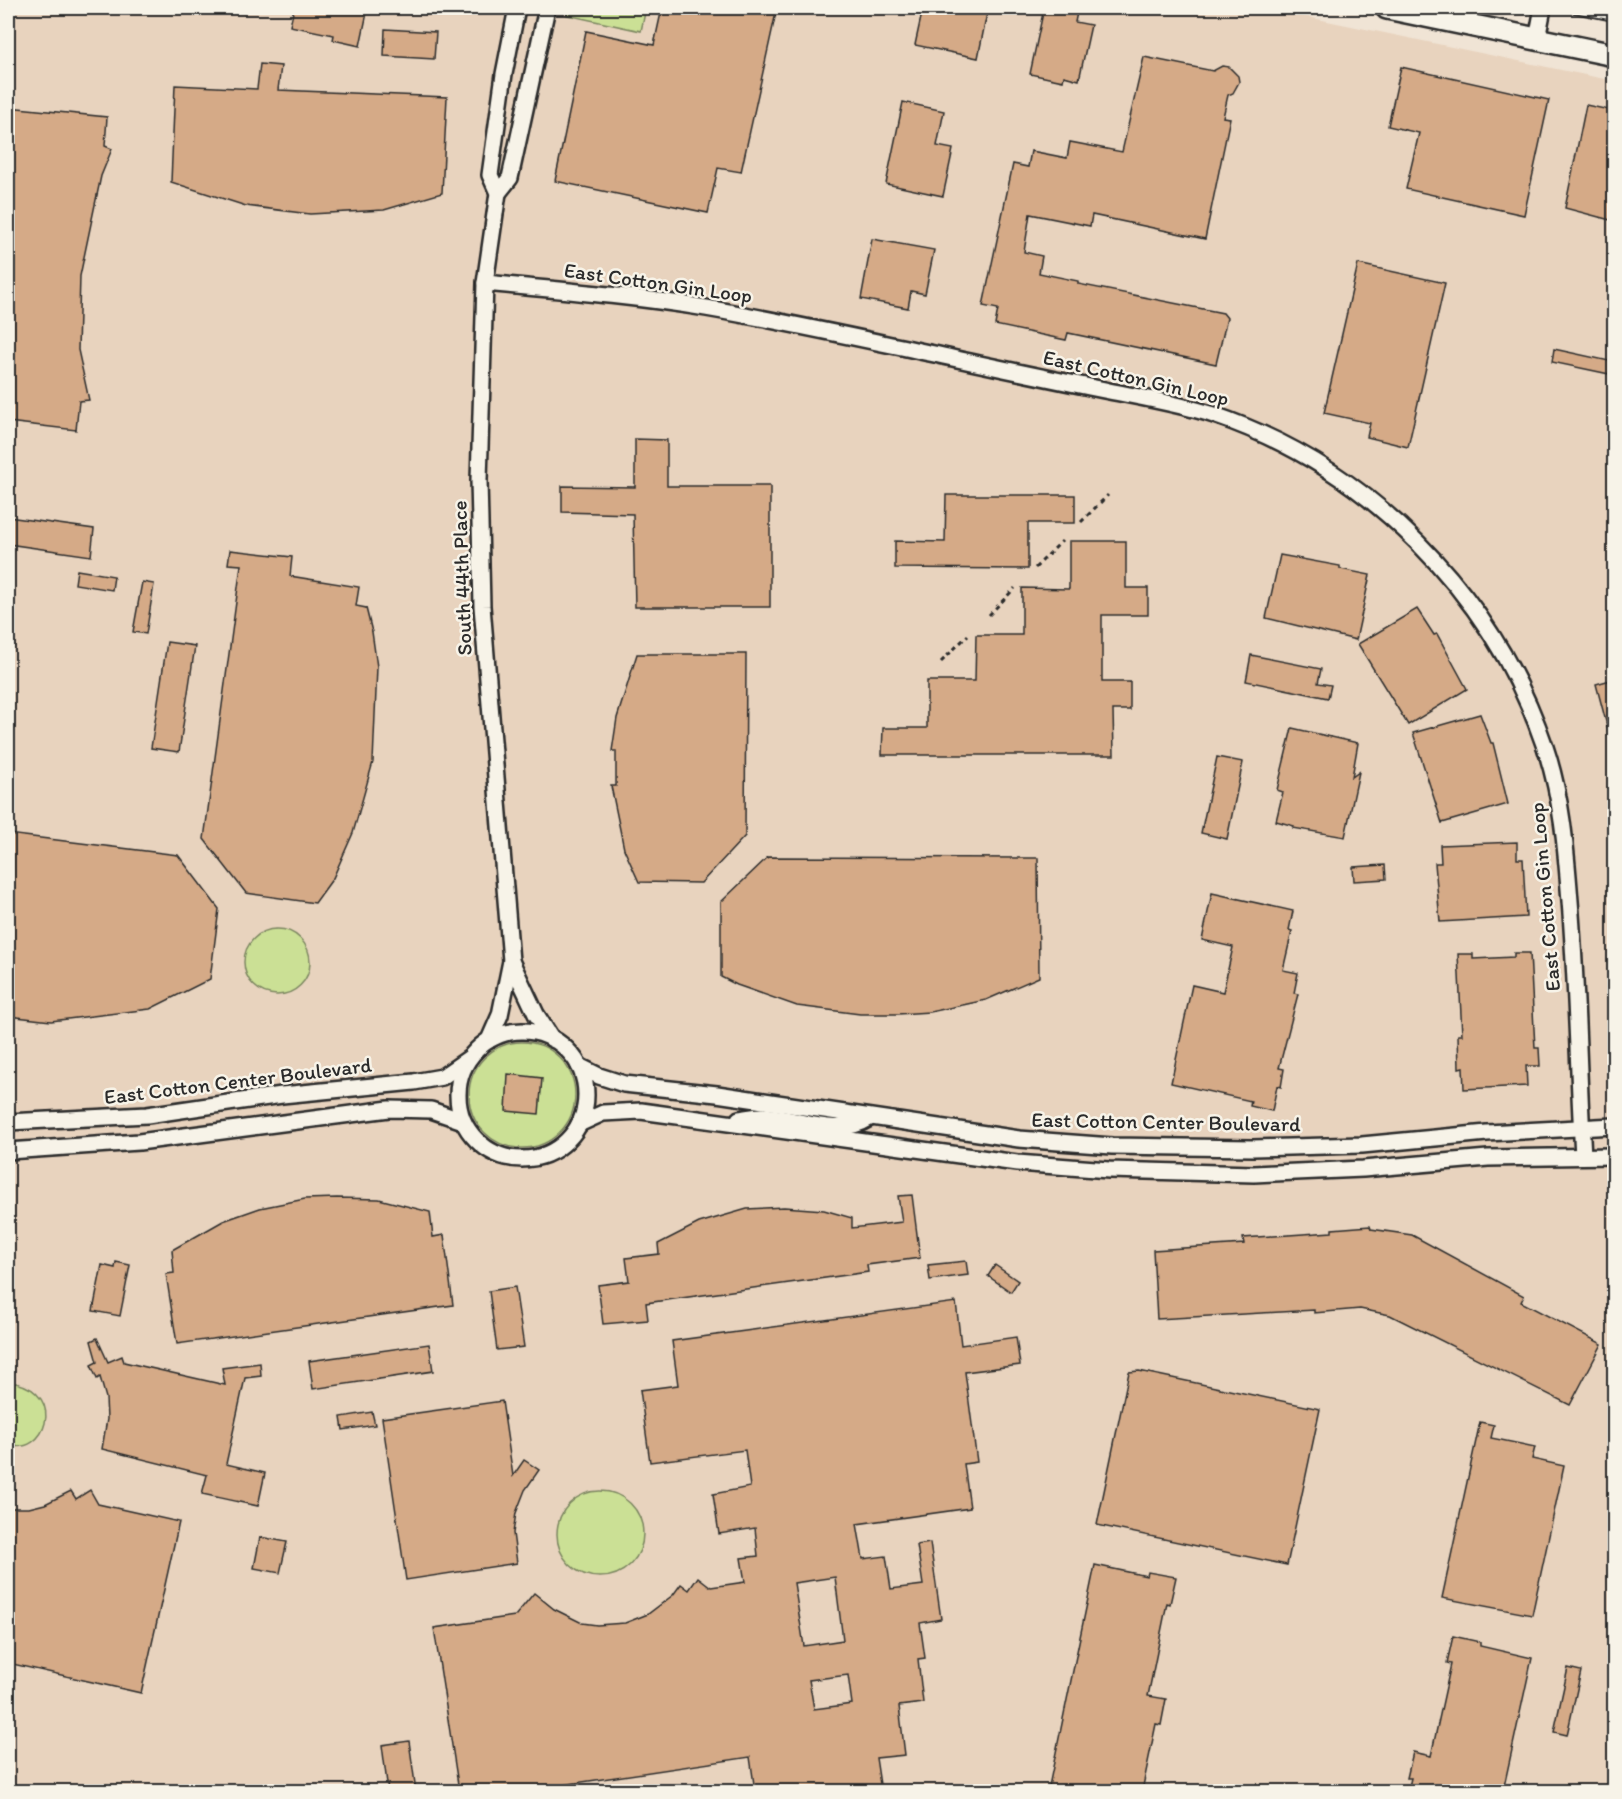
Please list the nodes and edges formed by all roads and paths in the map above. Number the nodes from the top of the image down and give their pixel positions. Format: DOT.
graph roads {
  1 [pos="517,8"];
  2 [pos="548,8"];
  3 [pos="1387,8"];
  4 [pos="1543,8"];
  5 [pos="1575,8"];
  6 [pos="1614,16"];
  7 [pos="1537,39"];
  8 [pos="1614,55"];
  9 [pos="498,193"];
  10 [pos="485,283"];
  11 [pos="1108,495"];
  12 [pos="1082,522"];
  13 [pos="1062,541"];
  14 [pos="1035,568"];
  15 [pos="1016,588"];
  16 [pos="989,615"];
  17 [pos="968,635"];
  18 [pos="941,662"];
  19 [pos="511,961"];
  20 [pos="552,1039"];
  21 [pos="489,1040"];
  22 [pos="468,1059"];
  23 [pos="579,1066"];
  24 [pos="870,1118"];
  25 [pos="463,1121"];
  26 [pos="8,1122"];
  27 [pos="722,1122"];
  28 [pos="579,1125"];
  29 [pos="1581,1126"];
  30 [pos="1614,1126"];
  31 [pos="8,1151"];
  32 [pos="1583,1156"];
  33 [pos="1614,1156"];
  1 -- 9 [label="street, South 44th Place"];
  2 -- 9 [label="street, South 44th Place"];
  3 -- 7 [label="main road"];
  4 -- 7 [label="street"];
  5 -- 6 [label="lane"];
  7 -- 8 [label="main road"];
  9 -- 10 [label="street, South 44th Place"];
  10 -- 19 [label="street, South 44th Place"];
  10 -- 29 [label="street, East Cotton Gin Loop"];
  11 -- 12 [label="path"];
  13 -- 14 [label="path"];
  15 -- 16 [label="path"];
  17 -- 18 [label="path"];
  19 -- 20 [label="street, South 44th Place"];
  19 -- 21 [label="street, South 44th Place"];
  20 -- 21 [label="street, East Cotton Center Boulevard"];
  20 -- 23 [label="street, East Cotton Center Boulevard"];
  21 -- 22 [label="street, East Cotton Center Boulevard"];
  22 -- 25 [label="street, East Cotton Center Boulevard"];
  22 -- 26 [label="street, East Cotton Center Boulevard"];
  23 -- 24 [label="street, East Cotton Center Boulevard"];
  23 -- 28 [label="street, East Cotton Center Boulevard"];
  24 -- 27 [label="street"];
  24 -- 29 [label="street, East Cotton Center Boulevard"];
  25 -- 28 [label="street, East Cotton Center Boulevard"];
  25 -- 31 [label="street"];
  27 -- 28 [label="street, East Cotton Center Boulevard"];
  27 -- 32 [label="street, East Cotton Center Boulevard"];
  29 -- 30 [label="street, East Cotton Center Boulevard"];
  29 -- 32 [label="street, East Cotton Gin Loop"];
  32 -- 33 [label="street, East Cotton Center Boulevard"];
}
